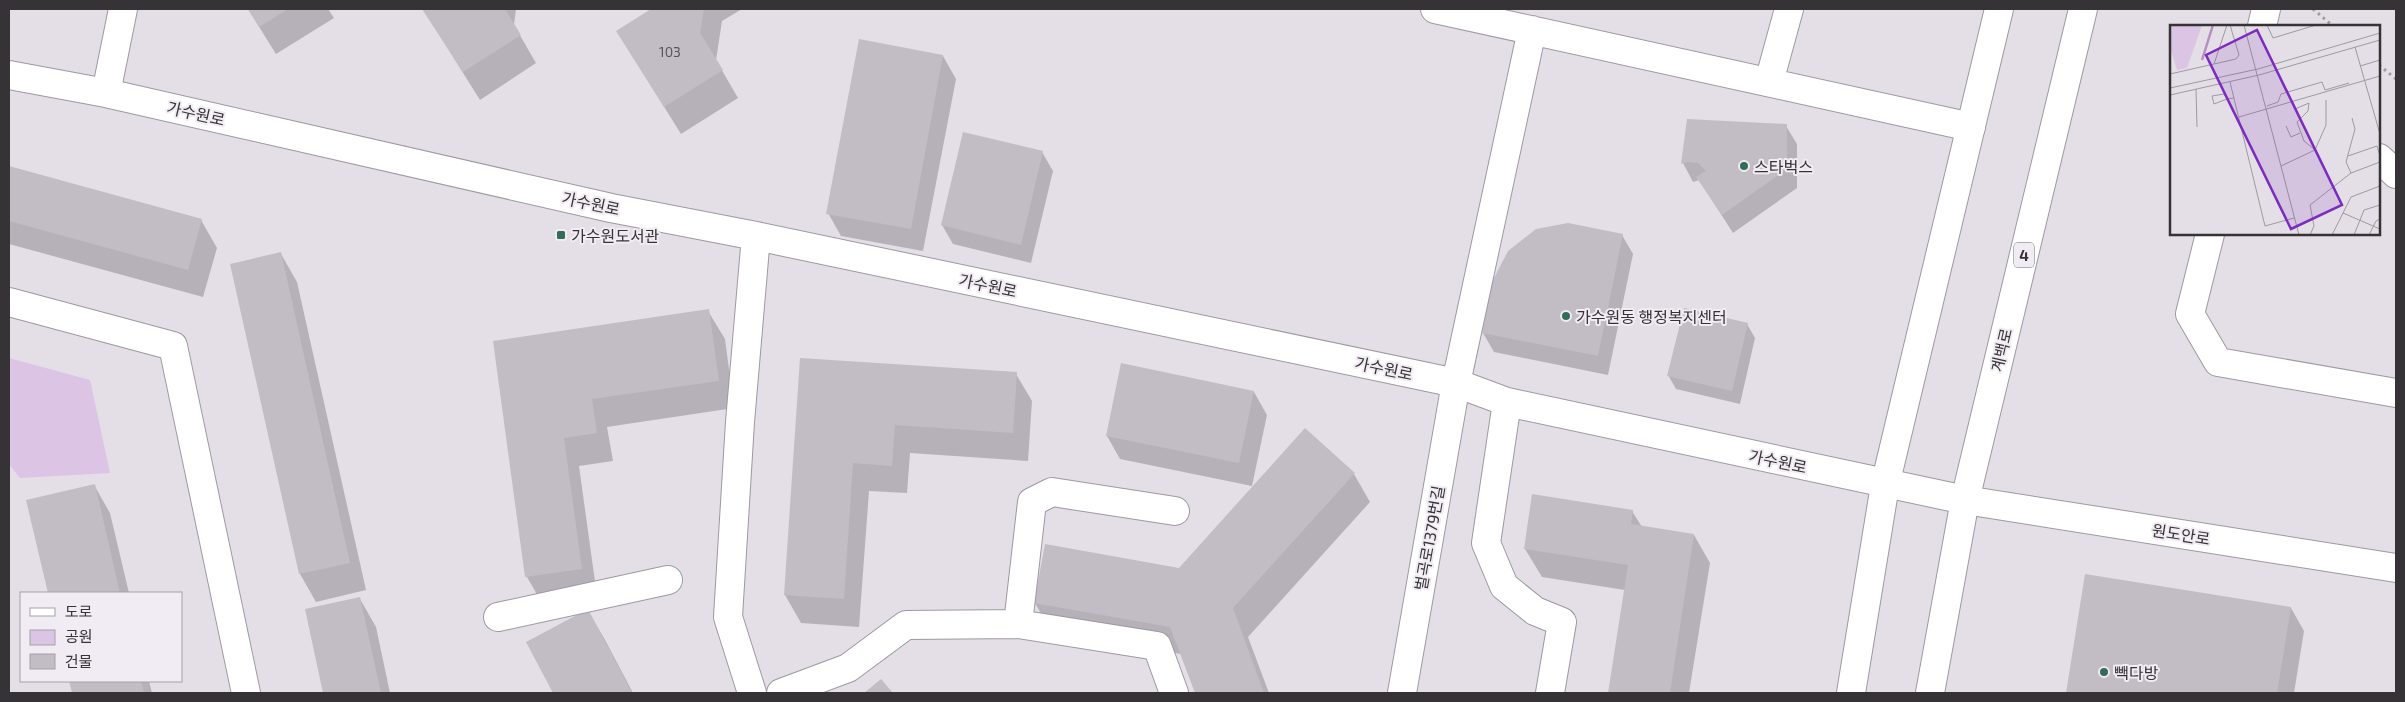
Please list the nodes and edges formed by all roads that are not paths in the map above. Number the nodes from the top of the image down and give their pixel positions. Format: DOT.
graph roads {
  1 [pos="123,9"];
  2 [pos="1435,9"];
  3 [pos="1789,9"];
  4 [pos="1999,9"];
  5 [pos="2083,9"];
  6 [pos="2266,9"];
  7 [pos="2262,25"];
  8 [pos="1532,30"];
  9 [pos="9,75"];
  10 [pos="1769,82"];
  11 [pos="106,93"];
  12 [pos="1971,127"];
  13 [pos="2380,159"];
  14 [pos="2396,174"];
  15 [pos="2210,235"];
  16 [pos="756,236"];
  17 [pos="9,302"];
  18 [pos="1456,383"];
  19 [pos="2396,393"];
  20 [pos="1507,402"];
  21 [pos="1885,485"];
  22 [pos="1965,500"];
  23 [pos="1175,511"];
  24 [pos="2396,568"];
  25 [pos="668,580"];
  26 [pos="498,617"];
  27 [pos="1018,624"];
  28 [pos="246,693"];
  29 [pos="752,693"];
  30 [pos="781,693"];
  31 [pos="1174,693"];
  32 [pos="1402,693"];
  33 [pos="1550,693"];
  34 [pos="1851,693"];
  35 [pos="1930,693"];
  1 -- 11 [label="street"];
  2 -- 8 [label="street"];
  3 -- 10 [label="street"];
  4 -- 12 [label="street"];
  5 -- 22 [label="street, 계백로 / 4"];
  6 -- 7 [label="street"];
  8 -- 10 [label="street"];
  8 -- 18 [label="street, 벌곡로1379번길"];
  9 -- 11 [label="street, 가수원로"];
  10 -- 12 [label="street"];
  11 -- 16 [label="street, 가수원로"];
  12 -- 21 [label="street"];
  13 -- 14 [label="street"];
  15 -- 19 [label="street"];
  16 -- 18 [label="street, 가수원로"];
  16 -- 29 [label="street"];
  17 -- 28 [label="street"];
  18 -- 20 [label="street, 가수원로"];
  18 -- 32 [label="street, 벌곡로1379번길"];
  20 -- 21 [label="street, 가수원로"];
  20 -- 33 [label="street"];
  21 -- 22 [label="street, 가수원로"];
  21 -- 34 [label="street"];
  22 -- 24 [label="street, 원도안로"];
  22 -- 35 [label="street, 계백로 / 4"];
  23 -- 27 [label="street"];
  25 -- 26 [label="street"];
  27 -- 30 [label="street"];
  27 -- 31 [label="street"];
}
